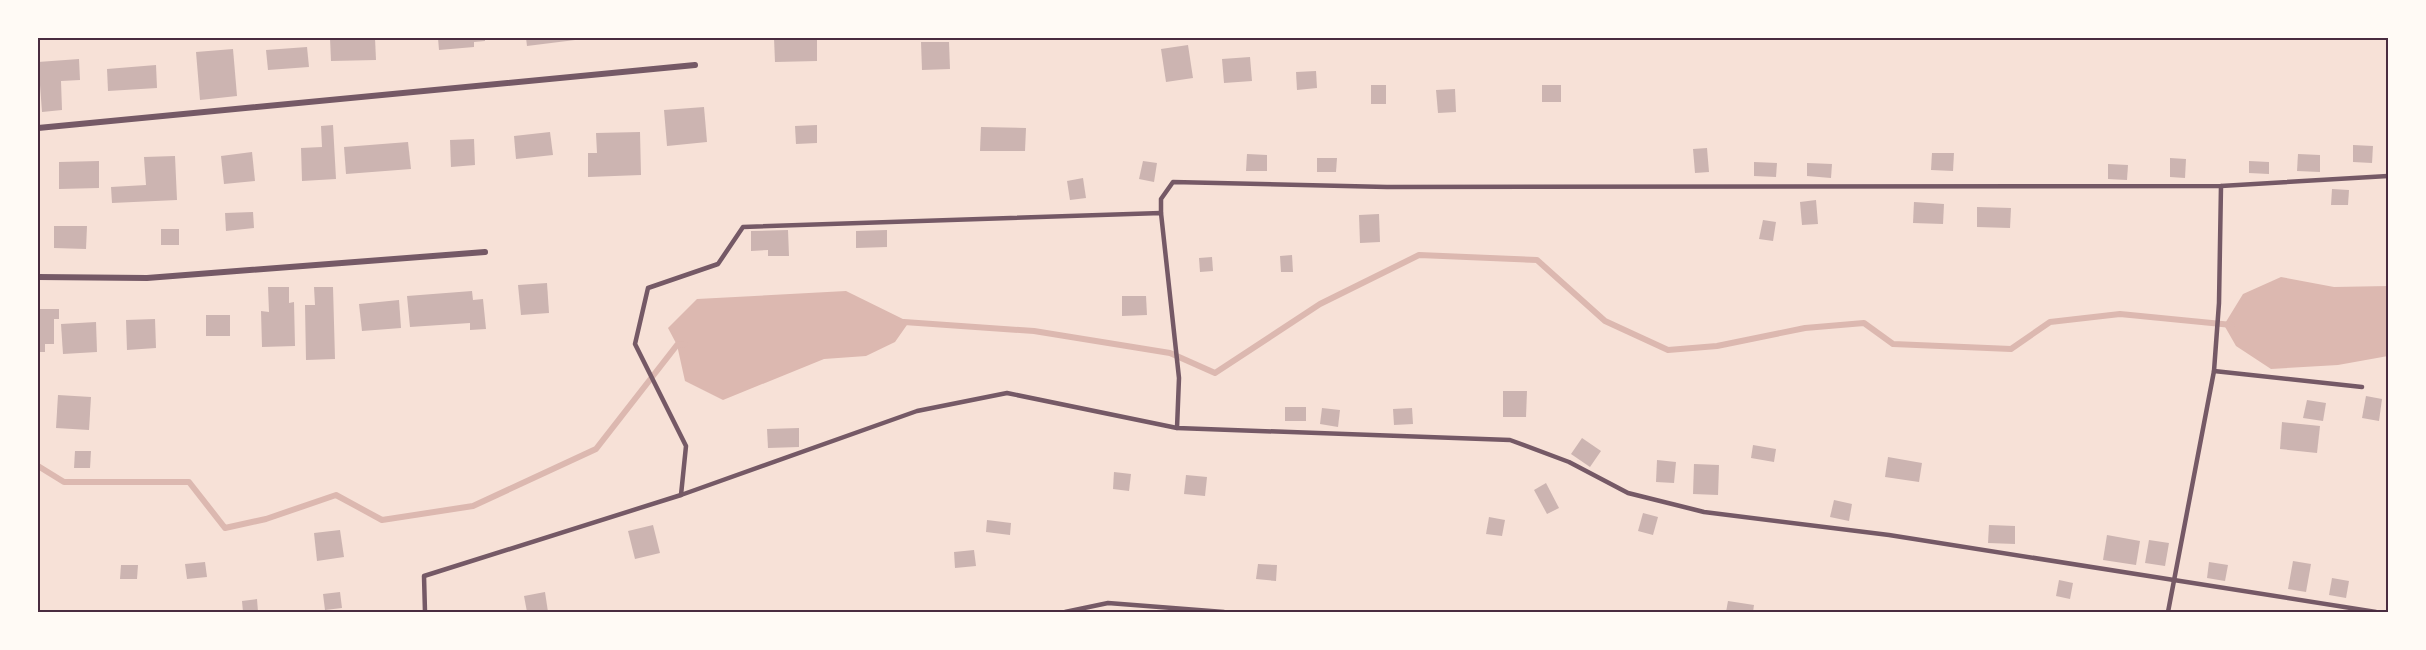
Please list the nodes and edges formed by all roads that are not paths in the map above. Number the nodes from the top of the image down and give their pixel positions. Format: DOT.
graph roads {
  1 [pos="695,64"];
  2 [pos="38,128"];
  3 [pos="2388,176"];
  4 [pos="2221,186"];
  5 [pos="1161,213"];
  6 [pos="485,252"];
  7 [pos="38,278"];
  8 [pos="2214,371"];
  9 [pos="2362,387"];
  10 [pos="1177,428"];
  11 [pos="681,495"];
  12 [pos="2174,580"];
  13 [pos="425,612"];
  14 [pos="1065,612"];
  15 [pos="1224,612"];
  16 [pos="2168,612"];
  17 [pos="2376,612"];
  1 -- 2 [label="street"];
  3 -- 4 [label="lane"];
  4 -- 5 [label="lane"];
  4 -- 8 [label="lane"];
  5 -- 10 [label="lane"];
  5 -- 11 [label="lane"];
  6 -- 7 [label="street"];
  8 -- 9 [label="lane"];
  8 -- 12 [label="lane"];
  10 -- 11 [label="lane"];
  10 -- 12 [label="lane"];
  11 -- 13 [label="lane"];
  12 -- 16 [label="lane"];
  12 -- 17 [label="lane"];
  14 -- 15 [label="lane"];
}
